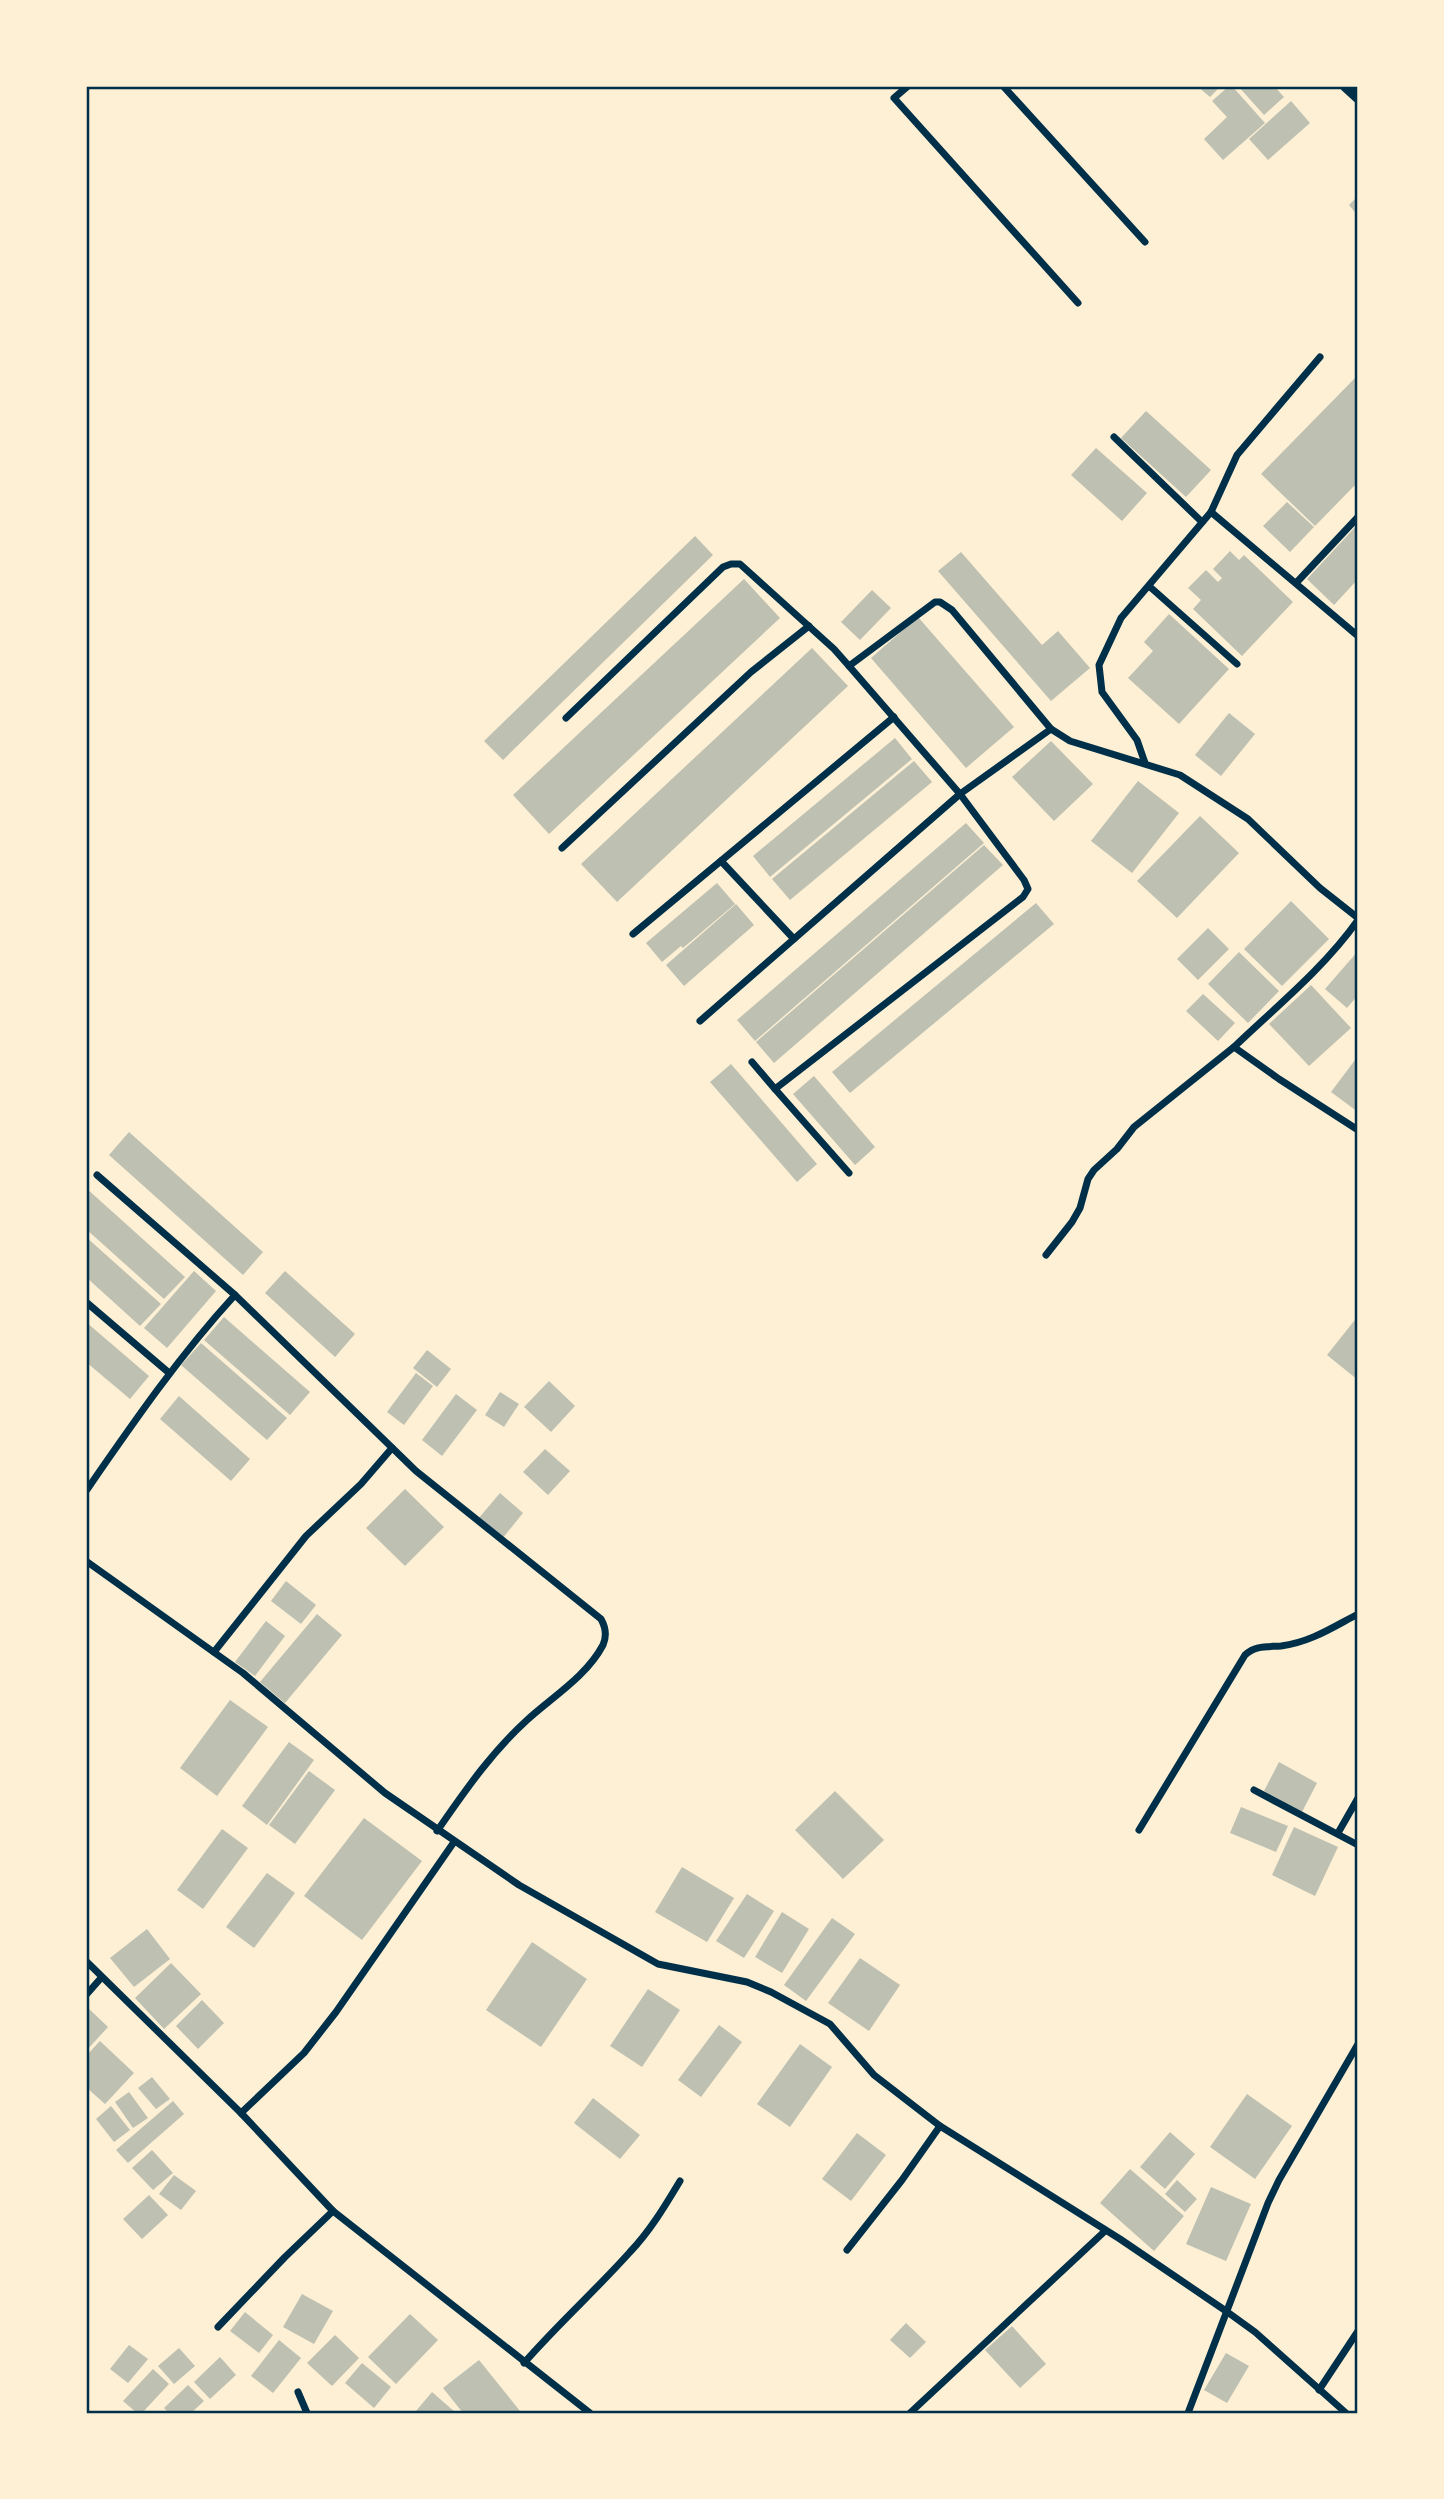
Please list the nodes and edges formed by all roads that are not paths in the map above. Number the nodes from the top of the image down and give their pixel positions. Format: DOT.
graph roads {
  1 [pos="908,86"];
  2 [pos="1003,86"];
  3 [pos="1346,86"];
  4 [pos="1358,97"];
  5 [pos="1145,242"];
  6 [pos="1079,303"];
  7 [pos="1320,357"];
  8 [pos="1114,437"];
  9 [pos="1211,512"];
  10 [pos="1358,517"];
  11 [pos="1202,522"];
  12 [pos="1297,582"];
  13 [pos="1149,586"];
  14 [pos="809,626"];
  15 [pos="1358,636"];
  16 [pos="1237,664"];
  17 [pos="849,666"];
  18 [pos="894,717"];
  19 [pos="566,718"];
  20 [pos="1051,729"];
  21 [pos="1146,763"];
  22 [pos="960,794"];
  23 [pos="562,848"];
  24 [pos="721,861"];
  25 [pos="1358,919"];
  26 [pos="633,934"];
  27 [pos="794,939"];
  28 [pos="700,1021"];
  29 [pos="1234,1047"];
  30 [pos="752,1062"];
  31 [pos="775,1089"];
  32 [pos="1358,1130"];
  33 [pos="849,1173"];
  34 [pos="97,1175"];
  35 [pos="1046,1255"];
  36 [pos="235,1294"];
  37 [pos="86,1302"];
  38 [pos="169,1373"];
  39 [pos="392,1448"];
  40 [pos="86,1491"];
  41 [pos="86,1561"];
  42 [pos="1358,1614"];
  43 [pos="214,1652"];
  44 [pos="1254,1790"];
  45 [pos="1358,1798"];
  46 [pos="1139,1830"];
  47 [pos="437,1831"];
  48 [pos="1338,1833"];
  49 [pos="454,1842"];
  50 [pos="1358,1845"];
  51 [pos="86,1961"];
  52 [pos="101,1978"];
  53 [pos="86,1996"];
  54 [pos="1358,2044"];
  55 [pos="241,2113"];
  56 [pos="940,2126"];
  57 [pos="680,2180"];
  58 [pos="332,2211"];
  59 [pos="1105,2231"];
  60 [pos="847,2250"];
  61 [pos="1226,2311"];
  62 [pos="218,2327"];
  63 [pos="1358,2331"];
  64 [pos="524,2363"];
  65 [pos="1319,2390"];
  66 [pos="298,2392"];
  67 [pos="307,2413"];
  68 [pos="590,2413"];
  69 [pos="910,2413"];
  70 [pos="1188,2413"];
  71 [pos="1346,2413"];
  1 -- 6 [label="street"];
  2 -- 5 [label="street"];
  3 -- 4 [label="street"];
  7 -- 9 [label="street"];
  8 -- 11 [label="street"];
  9 -- 11 [label="street"];
  9 -- 12 [label="street"];
  10 -- 12 [label="street"];
  11 -- 13 [label="street"];
  12 -- 15 [label="street"];
  13 -- 16 [label="street"];
  13 -- 21 [label="street"];
  14 -- 17 [label="street"];
  14 -- 19 [label="street"];
  14 -- 23 [label="street"];
  17 -- 18 [label="street"];
  17 -- 20 [label="street"];
  18 -- 22 [label="street"];
  18 -- 24 [label="street"];
  20 -- 21 [label="street"];
  20 -- 22 [label="street"];
  21 -- 25 [label="street"];
  22 -- 27 [label="street"];
  22 -- 31 [label="street"];
  24 -- 26 [label="street"];
  24 -- 27 [label="street"];
  25 -- 29 [label="street"];
  27 -- 28 [label="street"];
  29 -- 32 [label="street"];
  29 -- 35 [label="street"];
  30 -- 31 [label="street"];
  31 -- 33 [label="street"];
  34 -- 36 [label="street"];
  36 -- 38 [label="street"];
  36 -- 39 [label="street"];
  37 -- 38 [label="street"];
  38 -- 40 [label="street"];
  39 -- 43 [label="street"];
  39 -- 47 [label="street"];
  41 -- 43 [label="street"];
  42 -- 46 [label="street"];
  43 -- 47 [label="street"];
  44 -- 48 [label="street"];
  45 -- 48 [label="street"];
  47 -- 49 [label="street"];
  48 -- 50 [label="street"];
  49 -- 55 [label="street"];
  49 -- 56 [label="street"];
  51 -- 52 [label="street"];
  52 -- 53 [label="street"];
  52 -- 55 [label="street"];
  54 -- 61 [label="street"];
  55 -- 58 [label="street"];
  56 -- 59 [label="street"];
  56 -- 60 [label="street"];
  57 -- 64 [label="street"];
  58 -- 62 [label="street"];
  58 -- 64 [label="street"];
  59 -- 61 [label="street"];
  59 -- 69 [label="street"];
  61 -- 65 [label="street"];
  61 -- 70 [label="street"];
  63 -- 65 [label="street"];
  64 -- 68 [label="street"];
  65 -- 71 [label="street"];
  66 -- 67 [label="street"];
}
